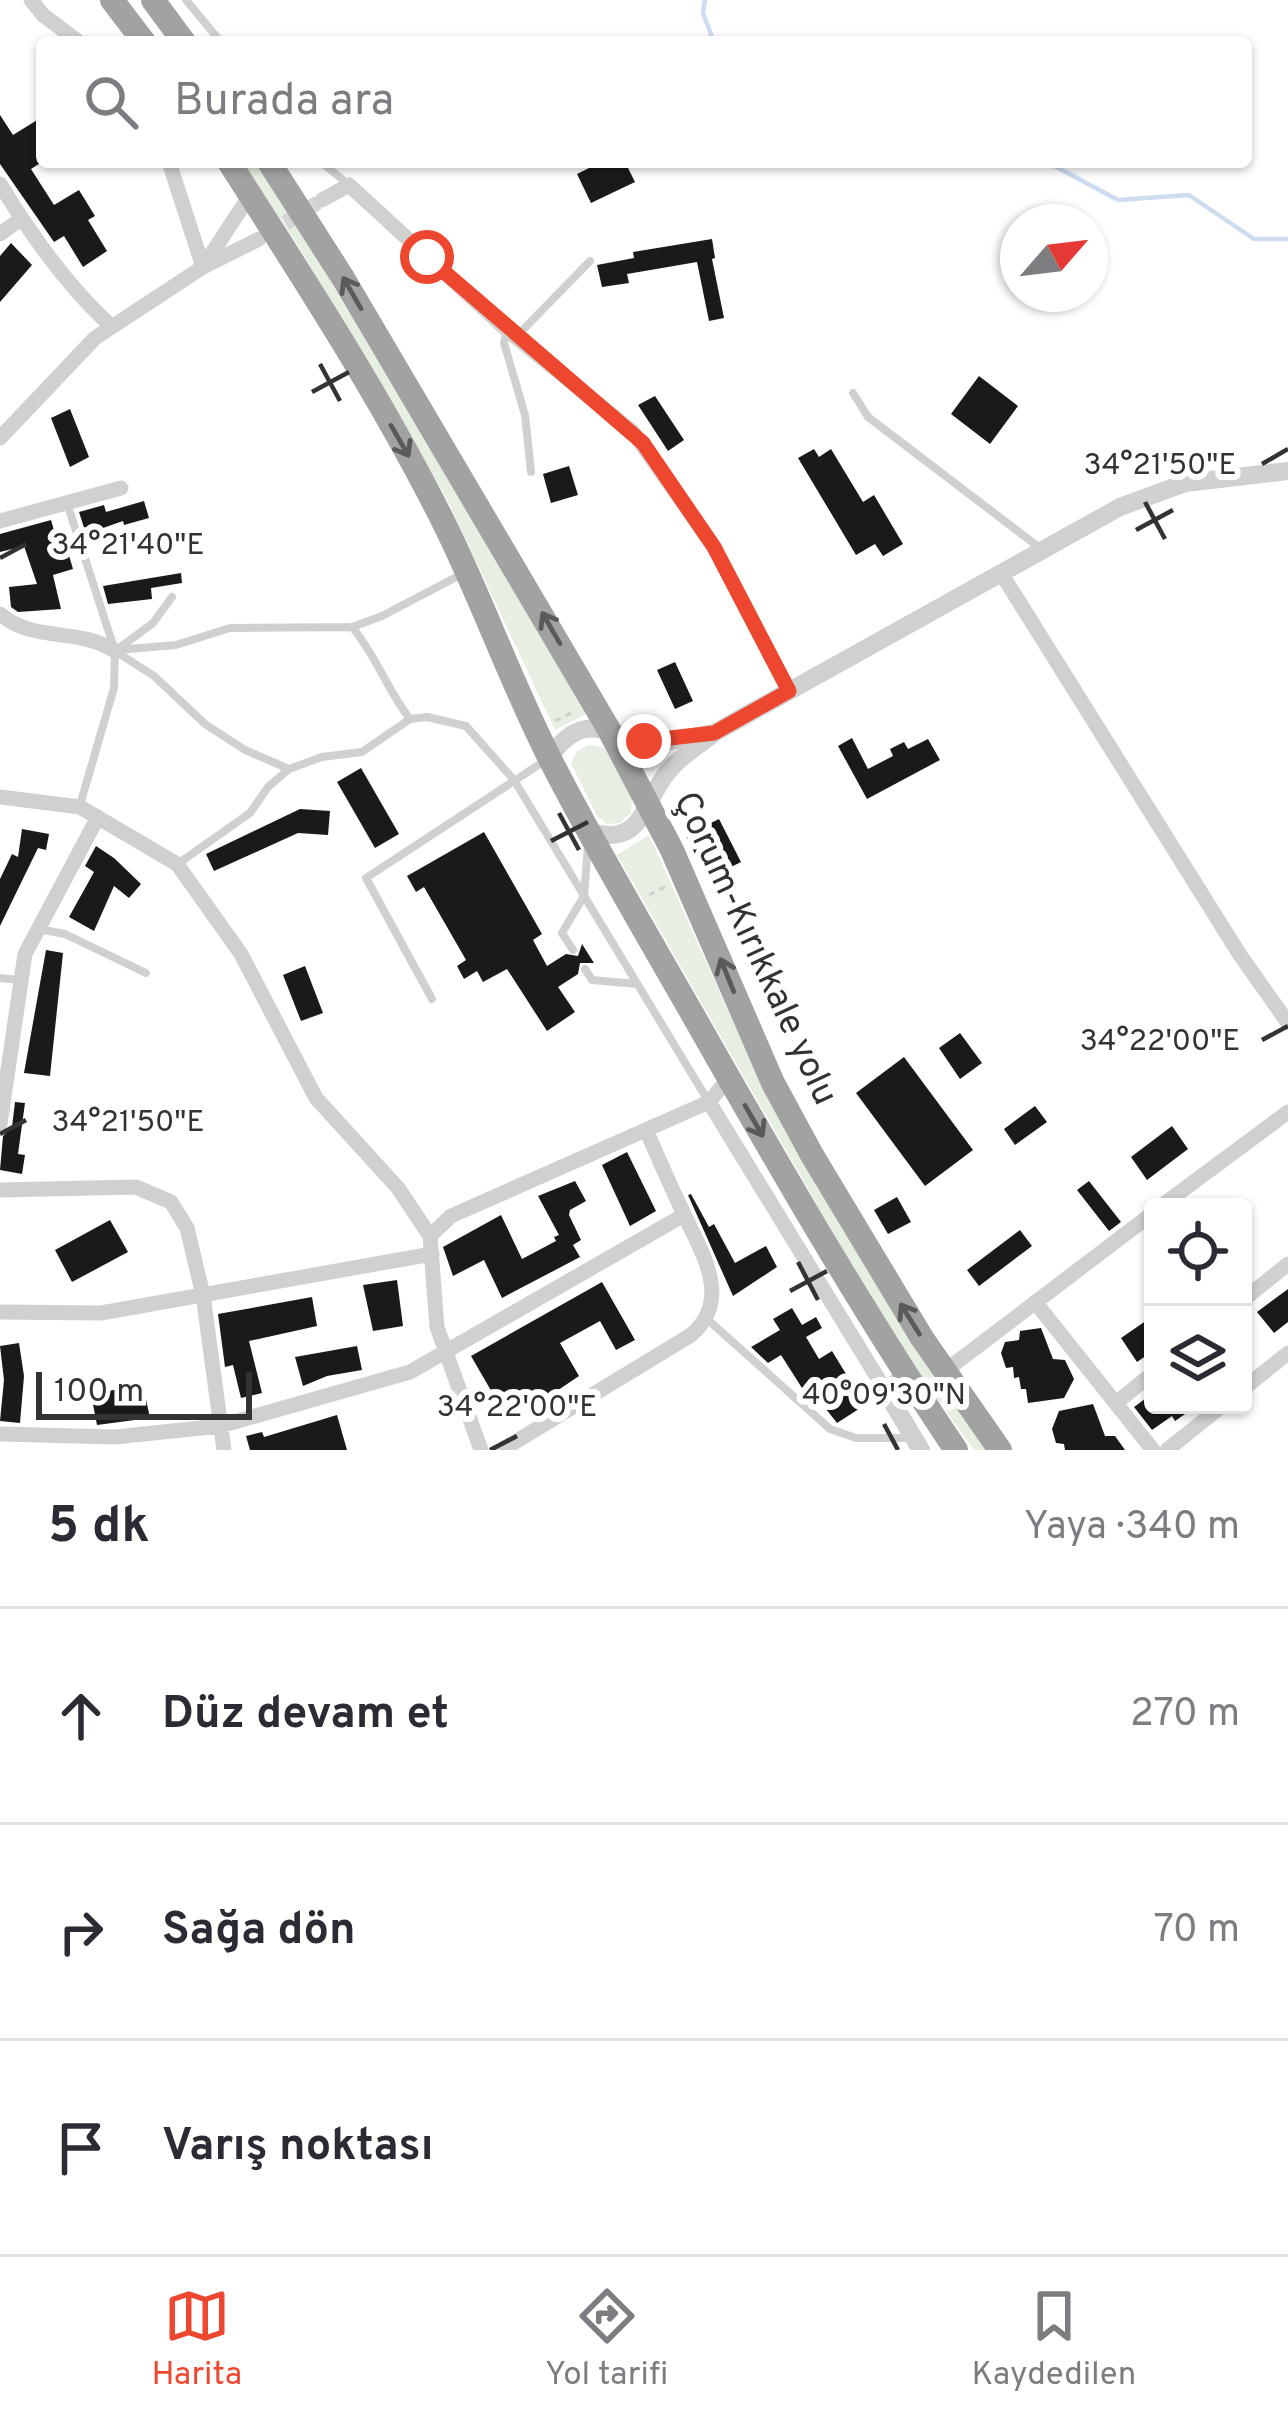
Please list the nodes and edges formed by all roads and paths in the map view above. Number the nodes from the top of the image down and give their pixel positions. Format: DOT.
graph roads {
  1 [pos="31,0"];
  2 [pos="112,0"];
  3 [pos="152,0"];
  4 [pos="186,0"];
  5 [pos="71,36"];
  6 [pos="139,36"];
  7 [pos="179,36"];
  8 [pos="216,36"];
  9 [pos="171,168"];
  10 [pos="233,168"];
  11 [pos="273,168"];
  12 [pos="328,168"];
  13 [pos="0,184"];
  14 [pos="349,185"];
  15 [pos="250,195"];
  16 [pos="322,200"];
  17 [pos="21,219"];
  18 [pos="0,234"];
  19 [pos="259,239"];
  20 [pos="590,261"];
  21 [pos="203,267"];
  22 [pos="110,326"];
  23 [pos="512,333"];
  24 [pos="854,393"];
  25 [pos="0,438"];
  26 [pos="1288,471"];
  27 [pos="531,472"];
  28 [pos="121,488"];
  29 [pos="66,502"];
  30 [pos="0,521"];
  31 [pos="1041,550"];
  32 [pos="467,572"];
  33 [pos="1000,573"];
  34 [pos="172,597"];
  35 [pos="0,614"];
  36 [pos="352,627"];
  37 [pos="115,651"];
  38 [pos="789,691"];
  39 [pos="410,719"];
  40 [pos="608,728"];
  41 [pos="714,733"];
  42 [pos="550,758"];
  43 [pos="289,769"];
  44 [pos="514,780"];
  45 [pos="0,797"];
  46 [pos="649,806"];
  47 [pos="80,807"];
  48 [pos="98,817"];
  49 [pos="590,832"];
  50 [pos="178,863"];
  51 [pos="685,877"];
  52 [pos="584,896"];
  53 [pos="631,905"];
  54 [pos="38,929"];
  55 [pos="572,950"];
  56 [pos="585,969"];
  57 [pos="146,973"];
  58 [pos="0,979"];
  59 [pos="21,980"];
  60 [pos="637,984"];
  61 [pos="432,999"];
  62 [pos="1288,1023"];
  63 [pos="729,1078"];
  64 [pos="710,1102"];
  65 [pos="1288,1112"];
  66 [pos="0,1124"];
  67 [pos="646,1130"];
  68 [pos="0,1190"];
  69 [pos="1172,1198"];
  70 [pos="684,1215"];
  71 [pos="1144,1220"];
  72 [pos="430,1236"];
  73 [pos="824,1244"];
  74 [pos="432,1254"];
  75 [pos="802,1257"];
  76 [pos="1288,1264"];
  77 [pos="1252,1293"];
  78 [pos="202,1295"];
  79 [pos="1035,1302"];
  80 [pos="0,1312"];
  81 [pos="706,1318"];
  82 [pos="446,1352"];
  83 [pos="1288,1353"];
  84 [pos="945,1371"];
  85 [pos="1144,1380"];
  86 [pos="1252,1382"];
  87 [pos="896,1383"];
  88 [pos="1115,1403"];
  89 [pos="1212,1414"];
  90 [pos="220,1426"];
  91 [pos="0,1434"];
  92 [pos="918,1444"];
  93 [pos="224,1450"];
  94 [pos="481,1450"];
  95 [pos="502,1450"];
  96 [pos="956,1450"];
  97 [pos="1000,1450"];
  98 [pos="1153,1450"];
  99 [pos="1167,1450"];
  1 -- 5 [label="street"];
  2 -- 6 [label="highway"];
  3 -- 7 [label="highway"];
  4 -- 8 [label="lane"];
  9 -- 21 [label="street"];
  10 -- 15 [label="highway, Çorum-Kırıkkale yolu"];
  40 -- 11 [label="highway, Çorum-Kırıkkale yolu, one-way"];
  12 -- 14 [label="lane"];
  13 -- 17 [label="street"];
  14 -- 16 [label="street"];
  14 -- 23 [label="street"];
  15 -- 21 [label="street"];
  15 -- 32 [label="highway, Çorum-Kırıkkale yolu, one-way"];
  17 -- 18 [label="street"];
  17 -- 22 [label="street"];
  19 -- 21 [label="street"];
  20 -- 23 [label="lane"];
  21 -- 22 [label="street"];
  22 -- 25 [label="street"];
  23 -- 27 [label="lane"];
  23 -- 38 [label="street"];
  24 -- 31 [label="lane"];
  26 -- 31 [label="street"];
  28 -- 29 [label="street"];
  29 -- 30 [label="street"];
  29 -- 37 [label="lane"];
  31 -- 33 [label="street"];
  32 -- 36 [label="lane"];
  32 -- 42 [label="highway, Çorum-Kırıkkale yolu"];
  33 -- 38 [label="street"];
  33 -- 62 [label="street"];
  34 -- 37 [label="lane"];
  35 -- 37 [label="street"];
  36 -- 37 [label="lane"];
  36 -- 39 [label="lane"];
  37 -- 43 [label="lane"];
  37 -- 47 [label="lane"];
  38 -- 41 [label="street"];
  39 -- 43 [label="lane"];
  39 -- 44 [label="lane"];
  40 -- 41 [label="street"];
  40 -- 42 [label="street"];
  40 -- 46 [label="highway, Çorum-Kırıkkale yolu"];
  41 -- 46 [label="street"];
  42 -- 44 [label="lane"];
  42 -- 49 [label="highway, Çorum-Kırıkkale yolu"];
  43 -- 50 [label="lane"];
  44 -- 52 [label="lane"];
  44 -- 61 [label="lane"];
  45 -- 47 [label="street"];
  46 -- 49 [label="street"];
  46 -- 51 [label="highway, Çorum-Kırıkkale yolu"];
  47 -- 48 [label="street"];
  48 -- 50 [label="street"];
  48 -- 54 [label="street"];
  49 -- 52 [label="lane"];
  49 -- 53 [label="highway, Çorum-Kırıkkale yolu"];
  50 -- 72 [label="street"];
  51 -- 53 [label="path"];
  84 -- 51 [label="highway, Çorum-Kırıkkale yolu, one-way"];
  52 -- 55 [label="lane"];
  52 -- 60 [label="lane"];
  53 -- 63 [label="highway, Çorum-Kırıkkale yolu"];
  54 -- 57 [label="lane"];
  54 -- 59 [label="street"];
  56 -- 60 [label="lane"];
  58 -- 59 [label="lane"];
  59 -- 66 [label="street"];
  60 -- 64 [label="lane"];
  63 -- 64 [label="street"];
  63 -- 73 [label="highway, Çorum-Kırıkkale yolu, one-way"];
  64 -- 67 [label="street"];
  64 -- 75 [label="street"];
  65 -- 69 [label="street"];
  67 -- 70 [label="street"];
  67 -- 72 [label="street"];
  68 -- 78 [label="street"];
  70 -- 81 [label="street"];
  70 -- 82 [label="street"];
  71 -- 79 [label="street"];
  72 -- 74 [label="street"];
  73 -- 75 [label="street"];
  73 -- 87 [label="highway, Çorum-Kırıkkale yolu"];
  74 -- 78 [label="street"];
  74 -- 82 [label="street"];
  75 -- 87 [label="street"];
  76 -- 77 [label="street"];
  78 -- 80 [label="street"];
  78 -- 90 [label="street"];
  79 -- 84 [label="street"];
  79 -- 88 [label="street"];
  81 -- 92 [label="lane"];
  81 -- 95 [label="street"];
  82 -- 90 [label="street"];
  82 -- 94 [label="street"];
  83 -- 86 [label="street"];
  84 -- 97 [label="highway, Çorum-Kırıkkale yolu"];
  85 -- 88 [label="street"];
  87 -- 92 [label="street"];
  87 -- 96 [label="highway, Çorum-Kırıkkale yolu"];
  88 -- 98 [label="street"];
  89 -- 99 [label="street"];
  90 -- 91 [label="street"];
  90 -- 93 [label="street"];
}
